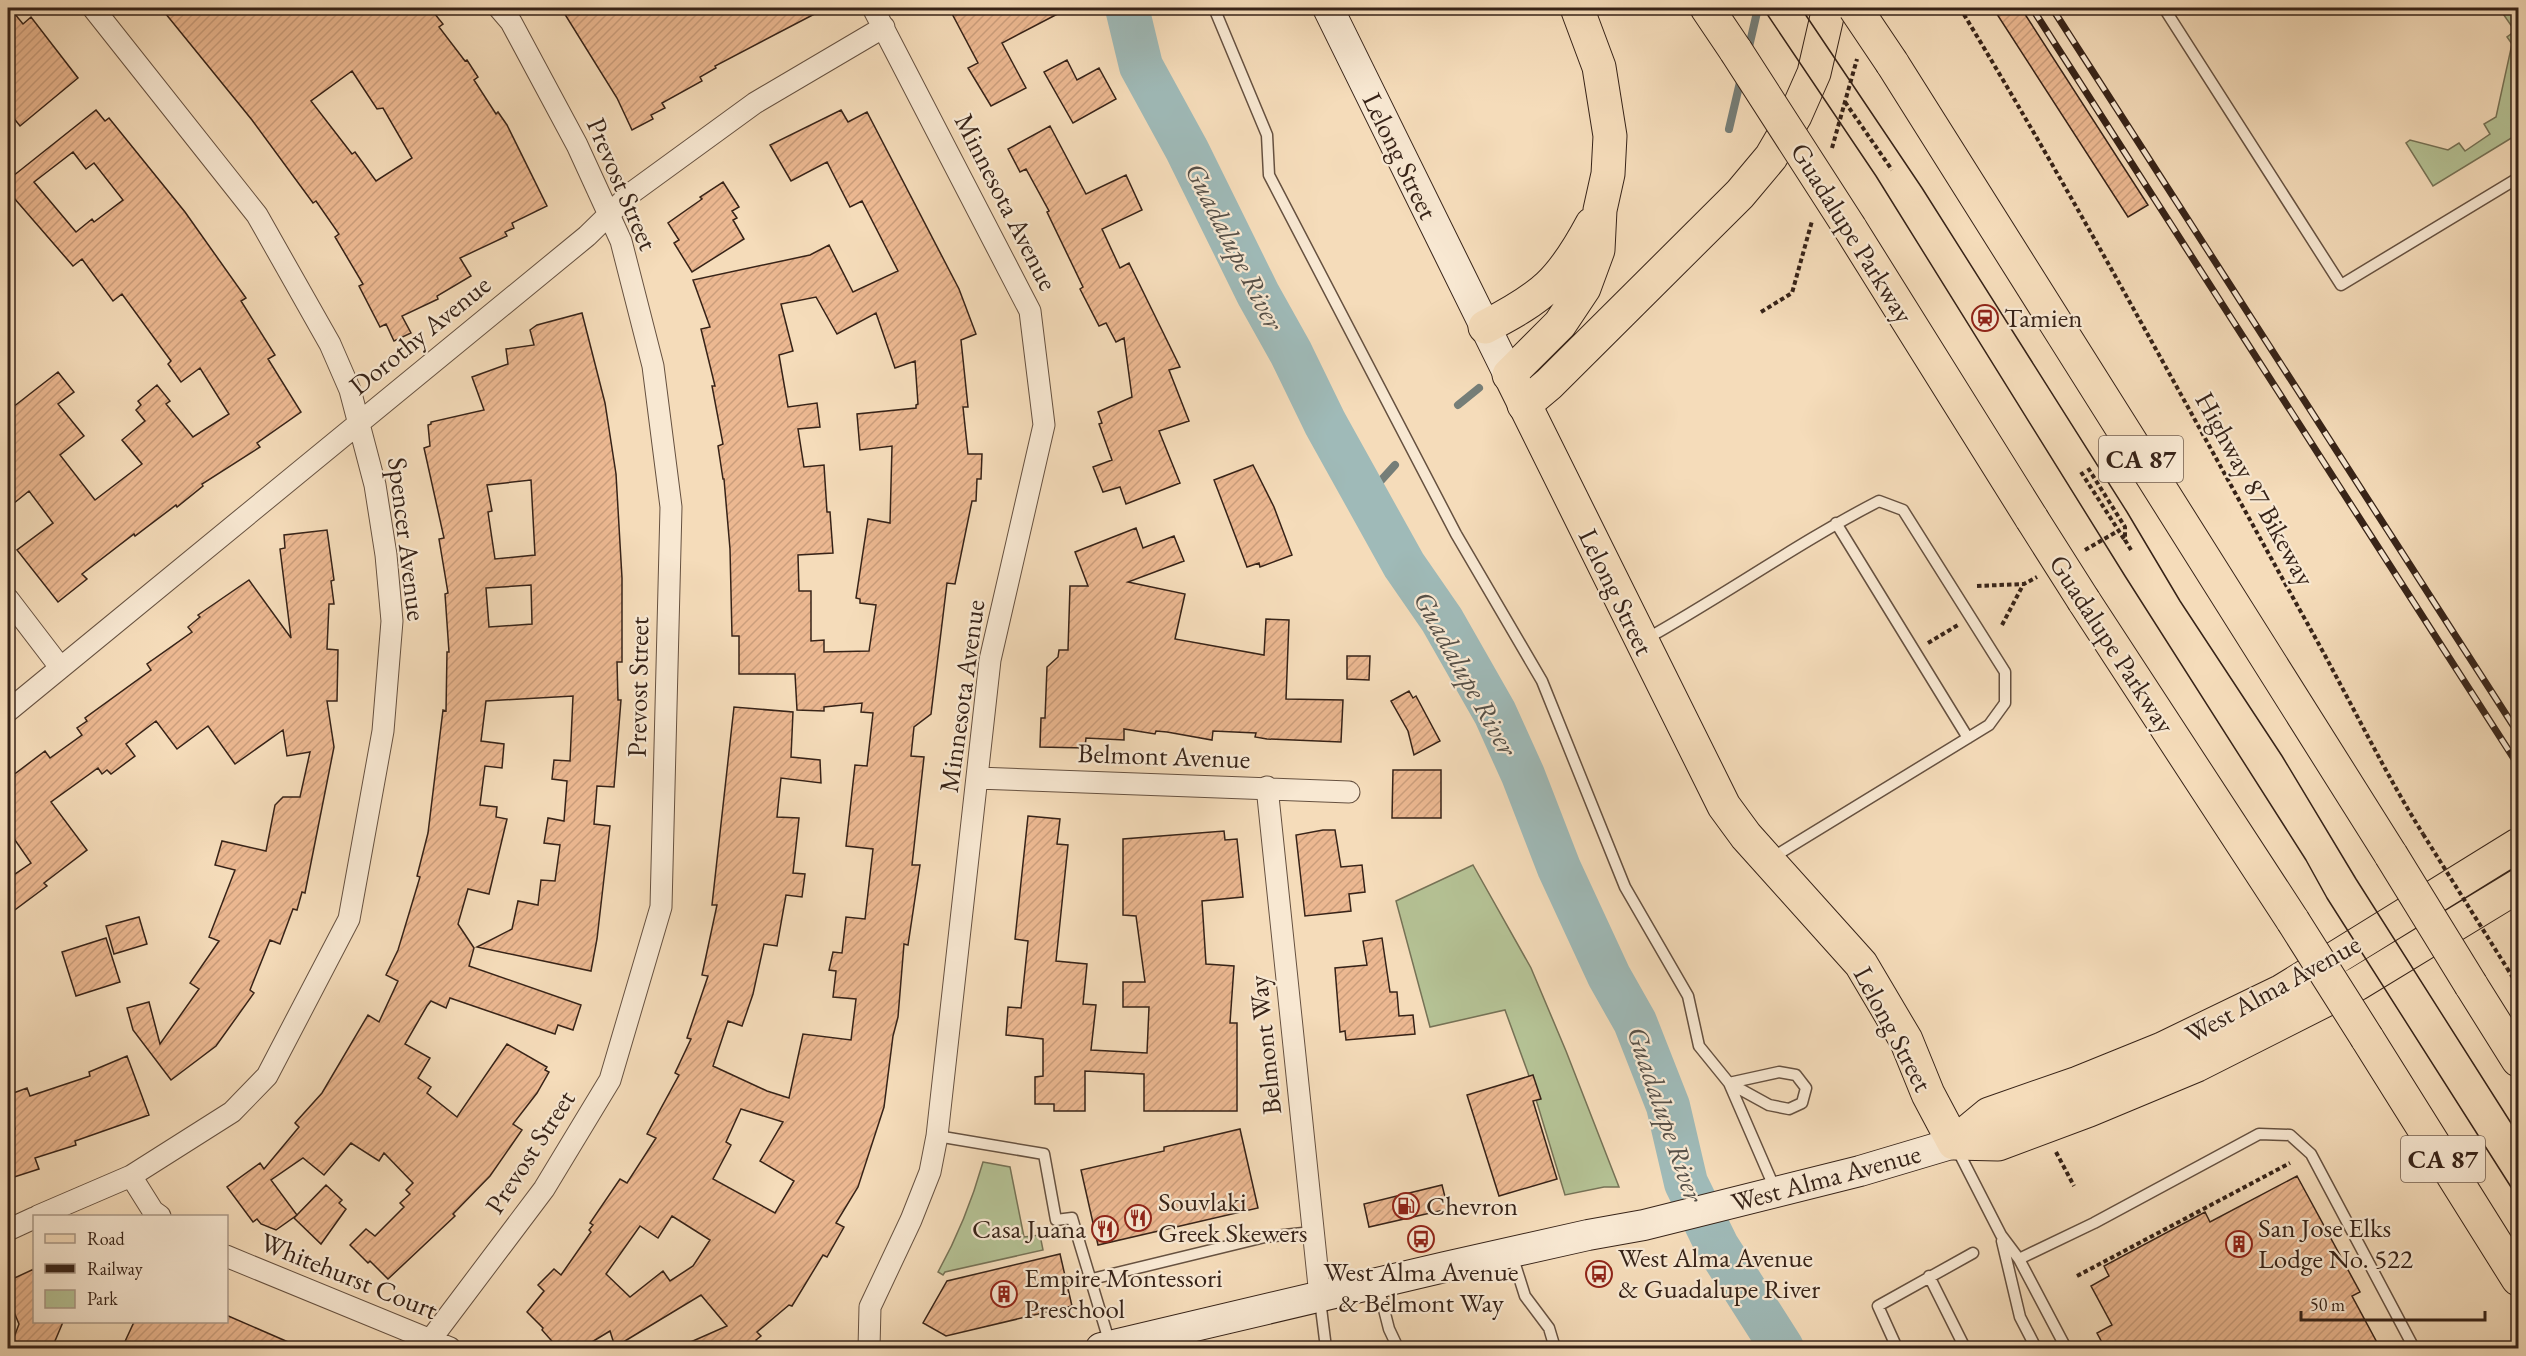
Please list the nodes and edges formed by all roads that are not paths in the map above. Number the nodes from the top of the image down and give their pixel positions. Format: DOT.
graph roads {
  1 [pos="93,8"];
  2 [pos="499,8"];
  3 [pos="873,8"];
  4 [pos="1214,8"];
  5 [pos="1328,8"];
  6 [pos="1577,8"];
  7 [pos="1707,8"];
  8 [pos="1829,8"];
  9 [pos="1855,8"];
  10 [pos="2164,8"];
  11 [pos="884,27"];
  12 [pos="2518,178"];
  13 [pos="1600,210"];
  14 [pos="609,215"];
  15 [pos="1485,327"];
  16 [pos="1509,375"];
  17 [pos="1524,405"];
  18 [pos="359,421"];
  19 [pos="1836,523"];
  20 [pos="8,599"];
  21 [pos="1641,642"];
  22 [pos="60,668"];
  23 [pos="8,711"];
  24 [pos="1968,738"];
  25 [pos="978,778"];
  26 [pos="1267,788"];
  27 [pos="1349,792"];
  28 [pos="2518,844"];
  29 [pos="1767,861"];
  30 [pos="2518,886"];
  31 [pos="2518,1059"];
  32 [pos="1729,1083"];
  33 [pos="937,1136"];
  34 [pos="1954,1143"];
  35 [pos="130,1176"];
  36 [pos="1770,1194"];
  37 [pos="41,1215"];
  38 [pos="159,1215"];
  39 [pos="33,1218"];
  40 [pos="8,1230"];
  41 [pos="1312,1232"];
  42 [pos="2001,1235"];
  43 [pos="1511,1252"];
  44 [pos="1973,1253"];
  45 [pos="228,1257"];
  46 [pos="2019,1259"];
  47 [pos="1929,1276"];
  48 [pos="1092,1279"];
  49 [pos="2518,1280"];
  50 [pos="1377,1282"];
  51 [pos="1320,1296"];
  52 [pos="431,1339"];
  53 [pos="1106,1347"];
  54 [pos="450,1348"];
  55 [pos="869,1348"];
  56 [pos="1326,1348"];
  57 [pos="1398,1348"];
  58 [pos="1555,1348"];
  59 [pos="1897,1348"];
  60 [pos="1965,1348"];
  61 [pos="2036,1348"];
  62 [pos="2066,1348"];
  63 [pos="2414,1348"];
  1 -- 18 [label="street, Spencer Avenue"];
  2 -- 14 [label="street, Prevost Street"];
  3 -- 11 [label="street, Minnesota Avenue"];
  4 -- 32 [label="lane"];
  5 -- 15 [label="main road, Lelong Street"];
  6 -- 13 [label="main road"];
  7 -- 49 [label="main road, Guadalupe Parkway / CA 87, bridge"];
  8 -- 17 [label="main road"];
  9 -- 31 [label="main road, CA 87, bridge"];
  10 -- 12 [label="lane"];
  11 -- 14 [label="street, Dorothy Avenue"];
  11 -- 25 [label="street, Minnesota Avenue"];
  13 -- 15 [label="main road"];
  13 -- 16 [label="main road"];
  14 -- 18 [label="street, Dorothy Avenue"];
  14 -- 52 [label="street, Prevost Street"];
  15 -- 16 [label="main road, Lelong Street"];
  16 -- 17 [label="main road, Lelong Street"];
  17 -- 21 [label="main road, Lelong Street"];
  18 -- 22 [label="street, Dorothy Avenue"];
  18 -- 35 [label="street, Spencer Avenue"];
  19 -- 21 [label="lane"];
  19 -- 24 [label="lane"];
  19 -- 24 [label="lane"];
  20 -- 22 [label="street"];
  21 -- 29 [label="main road, Lelong Street"];
  22 -- 23 [label="street, Dorothy Avenue"];
  24 -- 29 [label="lane"];
  25 -- 26 [label="street, Belmont Avenue"];
  25 -- 33 [label="street, Minnesota Avenue"];
  26 -- 27 [label="street, Belmont Avenue"];
  26 -- 41 [label="street, Belmont Way"];
  28 -- 34 [label="main road, West Alma Avenue"];
  29 -- 34 [label="main road, Lelong Street"];
  30 -- 34 [label="main road, West Alma Avenue"];
  32 -- 32 [label="lane"];
  32 -- 36 [label="lane"];
  33 -- 48 [label="lane"];
  33 -- 55 [label="street, Minnesota Avenue"];
  34 -- 36 [label="main road, West Alma Avenue"];
  34 -- 42 [label="lane"];
  35 -- 37 [label="street"];
  35 -- 38 [label="street"];
  36 -- 43 [label="main road, West Alma Avenue"];
  39 -- 40 [label="street"];
  41 -- 48 [label="lane"];
  41 -- 51 [label="street, Belmont Way"];
  42 -- 46 [label="lane"];
  42 -- 61 [label="lane"];
  43 -- 50 [label="main road, West Alma Avenue"];
  43 -- 58 [label="lane"];
  44 -- 47 [label="lane"];
  45 -- 52 [label="street, Whitehurst Court"];
  46 -- 62 [label="lane"];
  46 -- 63 [label="lane"];
  47 -- 59 [label="lane"];
  47 -- 60 [label="lane"];
  48 -- 53 [label="lane"];
  50 -- 51 [label="main road, West Alma Avenue"];
  50 -- 57 [label="lane"];
  51 -- 53 [label="main road, West Alma Avenue"];
  51 -- 56 [label="lane"];
  52 -- 54 [label="street, Whitehurst Court"];
}
